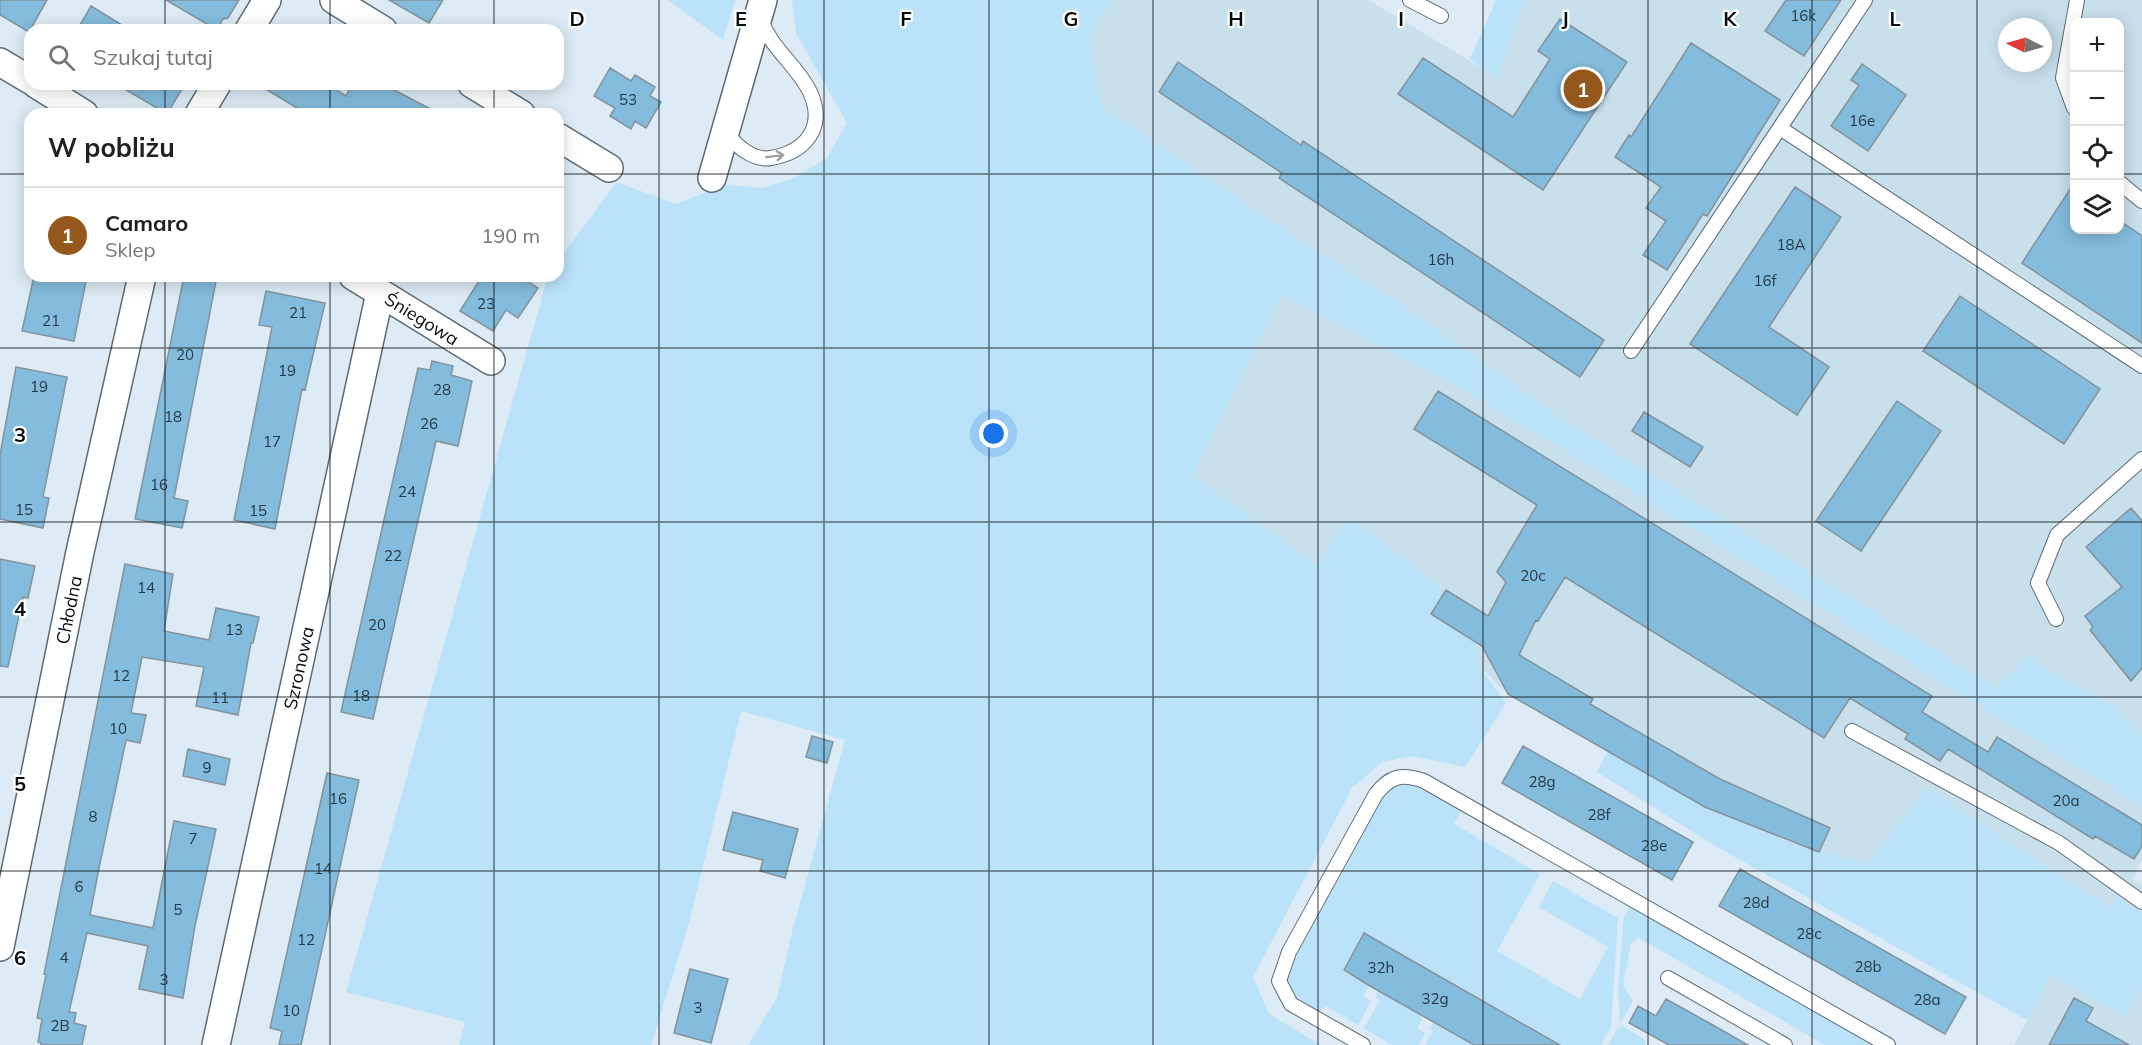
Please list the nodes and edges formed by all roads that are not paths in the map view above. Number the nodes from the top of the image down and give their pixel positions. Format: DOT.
graph roads {
  1 [pos="267,0"];
  2 [pos="334,0"];
  3 [pos="1410,0"];
  4 [pos="1865,0"];
  5 [pos="2077,0"];
  6 [pos="761,7"];
  7 [pos="1441,16"];
  8 [pos="253,24"];
  9 [pos="373,24"];
  10 [pos="0,62"];
  11 [pos="24,76"];
  12 [pos="46,90"];
  13 [pos="213,90"];
  14 [pos="482,90"];
  15 [pos="2070,97"];
  16 [pos="74,108"];
  17 [pos="203,108"];
  18 [pos="511,108"];
  19 [pos="1780,128"];
  20 [pos="726,132"];
  21 [pos="564,141"];
  22 [pos="609,168"];
  23 [pos="712,178"];
  24 [pos="2124,186"];
  25 [pos="2142,201"];
  26 [pos="141,282"];
  27 [pos="362,282"];
  28 [pos="380,292"];
  29 [pos="1631,351"];
  30 [pos="491,361"];
  31 [pos="2142,366"];
  32 [pos="2142,459"];
  33 [pos="2056,619"];
  34 [pos="1852,731"];
  35 [pos="2142,902"];
  36 [pos="0,947"];
  37 [pos="1668,978"];
  38 [pos="216,1045"];
  39 [pos="1363,1045"];
  40 [pos="1785,1045"];
  41 [pos="1888,1045"];
  1 -- 8 [label="street"];
  2 -- 9 [label="street"];
  3 -- 7 [label="lane"];
  4 -- 19 [label="lane"];
  5 -- 15 [label="lane"];
  6 -- 20 [label="street"];
  20 -- 6 [label="lane, one-way"];
  10 -- 11 [label="street"];
  12 -- 16 [label="street"];
  13 -- 17 [label="street"];
  14 -- 18 [label="street"];
  19 -- 29 [label="lane"];
  19 -- 31 [label="lane"];
  20 -- 23 [label="street"];
  21 -- 22 [label="street"];
  24 -- 25 [label="lane"];
  26 -- 36 [label="street, Chłodna"];
  27 -- 28 [label="street, Śniegowa"];
  28 -- 30 [label="street, Śniegowa"];
  28 -- 38 [label="street, Szronowa"];
  32 -- 33 [label="lane"];
  34 -- 35 [label="lane"];
  37 -- 40 [label="lane"];
  39 -- 41 [label="lane"];
}
